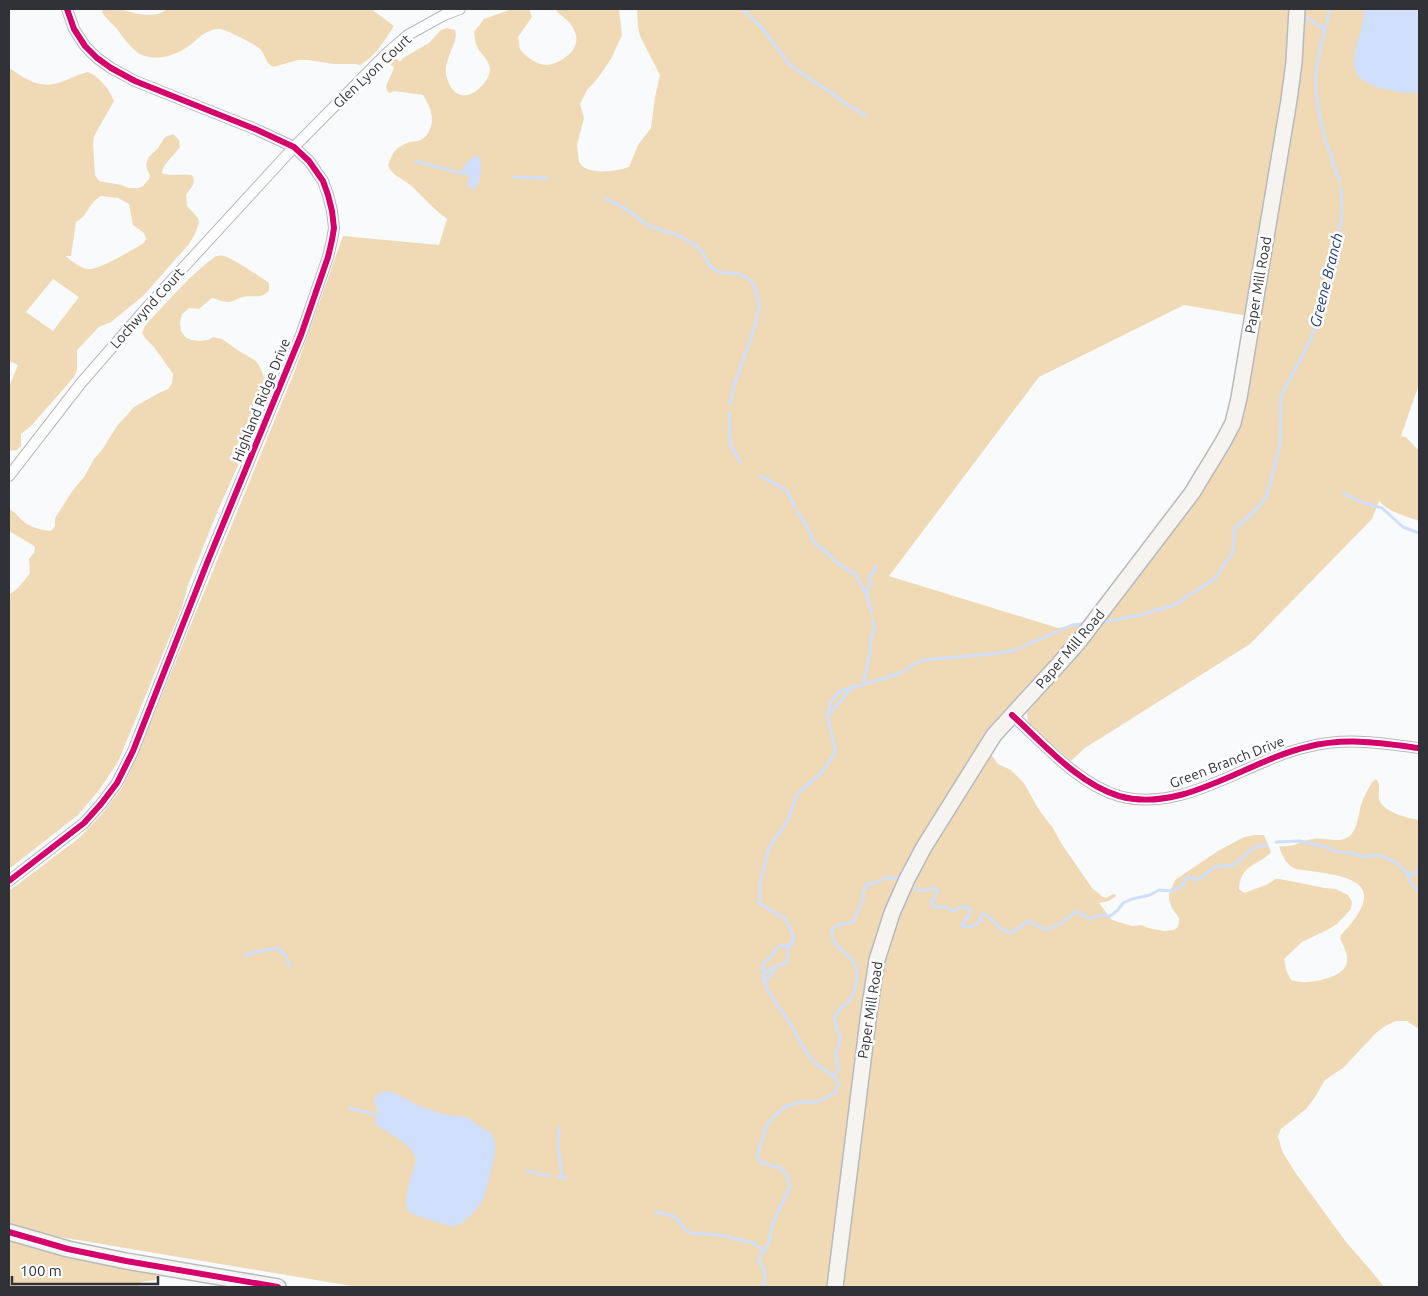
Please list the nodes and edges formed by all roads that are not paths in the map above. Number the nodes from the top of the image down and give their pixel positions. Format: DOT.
graph roads {
  1 [pos="67,9"];
  2 [pos="460,9"];
  3 [pos="1297,9"];
  4 [pos="294,147"];
  5 [pos="9,476"];
  6 [pos="1012,714"];
  7 [pos="1419,748"];
  8 [pos="9,880"];
  9 [pos="9,1232"];
  10 [pos="278,1287"];
  11 [pos="835,1287"];
  1 -- 4 [label="street, Highland Ridge Drive"];
  2 -- 4 [label="street, Glen Lyon Court"];
  3 -- 6 [label="main road, Paper Mill Road"];
  4 -- 5 [label="street, Lochwynd Court"];
  4 -- 8 [label="street, Highland Ridge Drive"];
  6 -- 7 [label="street, Green Branch Drive"];
  6 -- 11 [label="main road, Paper Mill Road"];
  9 -- 10 [label="main road"];
}
